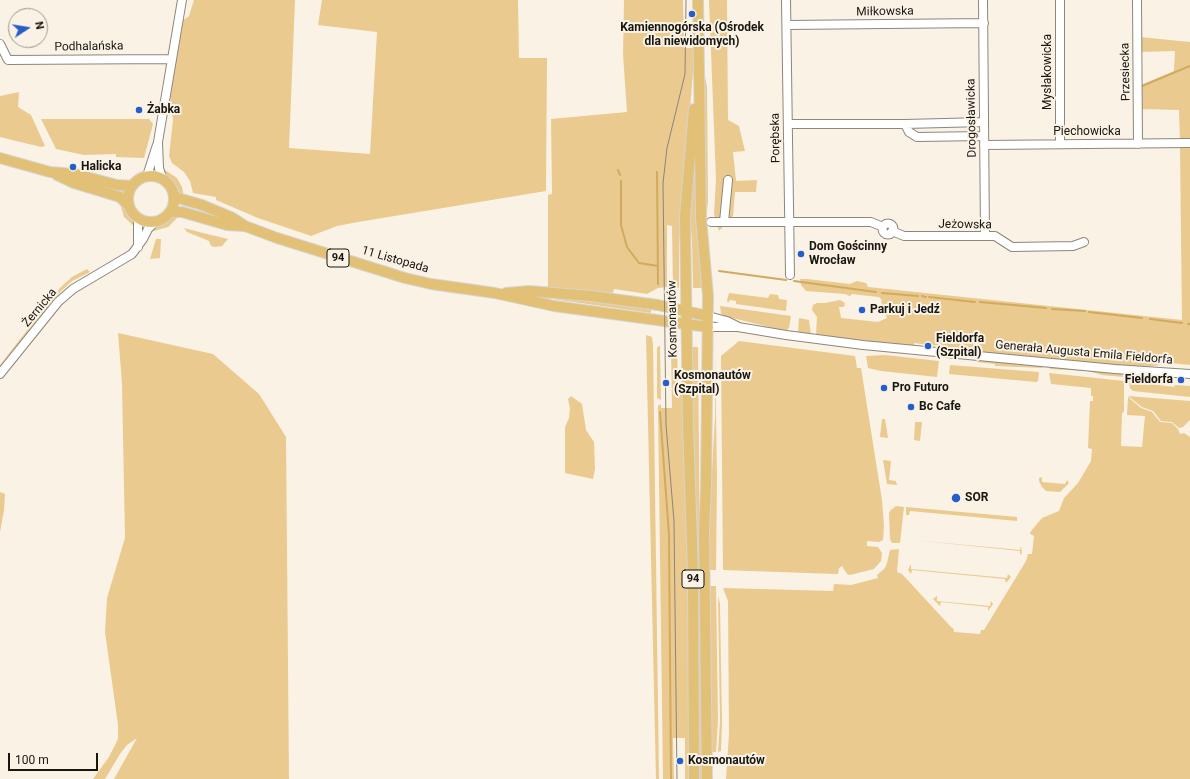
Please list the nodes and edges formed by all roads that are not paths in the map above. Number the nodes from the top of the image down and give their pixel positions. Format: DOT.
graph roads {
  1 [pos="182,0"];
  2 [pos="698,0"];
  3 [pos="786,0"];
  4 [pos="983,0"];
  5 [pos="1060,0"];
  6 [pos="1137,0"];
  7 [pos="984,23"];
  8 [pos="787,25"];
  9 [pos="0,44"];
  10 [pos="171,59"];
  11 [pos="698,76"];
  12 [pos="984,122"];
  13 [pos="788,124"];
  14 [pos="905,124"];
  15 [pos="984,136"];
  16 [pos="158,142"];
  17 [pos="1060,144"];
  18 [pos="1138,144"];
  19 [pos="1190,144"];
  20 [pos="984,145"];
  21 [pos="0,158"];
  22 [pos="50,172"];
  23 [pos="147,176"];
  24 [pos="162,178"];
  25 [pos="728,180"];
  26 [pos="132,186"];
  27 [pos="174,195"];
  28 [pos="130,207"];
  29 [pos="170,212"];
  30 [pos="138,218"];
  31 [pos="155,222"];
  32 [pos="711,222"];
  33 [pos="724,222"];
  34 [pos="789,222"];
  35 [pos="245,226"];
  36 [pos="985,235"];
  37 [pos="1084,242"];
  38 [pos="138,247"];
  39 [pos="790,275"];
  40 [pos="495,293"];
  41 [pos="686,311"];
  42 [pos="708,316"];
  43 [pos="686,325"];
  44 [pos="708,327"];
  45 [pos="738,327"];
  46 [pos="0,374"];
  47 [pos="1190,374"];
  48 [pos="694,779"];
  49 [pos="707,779"];
  1 -- 10 [label="street"];
  2 -- 11 [label="main road, Kosmonautów"];
  3 -- 8 [label="street, Porębska"];
  4 -- 7 [label="street, Drogosławicka"];
  5 -- 17 [label="street, Mysłakowicka"];
  6 -- 18 [label="street, Przesiecka"];
  7 -- 8 [label="street, Miłkowska"];
  7 -- 12 [label="street, Drogosławicka"];
  8 -- 13 [label="street, Porębska"];
  9 -- 10 [label="street, Podhalańska"];
  10 -- 16 [label="street"];
  11 -- 41 [label="main road, Kosmonautów"];
  11 -- 42 [label="main road, Kosmonautów"];
  12 -- 14 [label="street"];
  12 -- 15 [label="street, Drogosławicka"];
  13 -- 14 [label="street"];
  13 -- 34 [label="street, Porębska"];
  14 -- 15 [label="street"];
  15 -- 20 [label="street, Drogosławicka"];
  16 -- 23 [label="street"];
  16 -- 24 [label="street"];
  17 -- 18 [label="street, Piechowicka"];
  17 -- 20 [label="street, Piechowicka"];
  18 -- 19 [label="street, Piechowicka"];
  20 -- 36 [label="street, Drogosławicka"];
  21 -- 22 [label="main road"];
  22 -- 26 [label="main road"];
  22 -- 28 [label="main road"];
  23 -- 24 [label="main road"];
  23 -- 26 [label="main road"];
  24 -- 27 [label="main road"];
  25 -- 33 [label="street"];
  26 -- 28 [label="main road"];
  27 -- 29 [label="main road"];
  27 -- 35 [label="main road, 11 Listopada / 94"];
  28 -- 30 [label="main road"];
  29 -- 31 [label="main road"];
  29 -- 35 [label="main road, 11 Listopada / 94"];
  30 -- 31 [label="main road"];
  30 -- 38 [label="street"];
  31 -- 38 [label="street"];
  32 -- 33 [label="street, Jeżowska"];
  33 -- 34 [label="street, Jeżowska"];
  34 -- 36 [label="street, Jeżowska"];
  34 -- 39 [label="street, Porębska"];
  35 -- 40 [label="main road, 11 Listopada / 94"];
  36 -- 37 [label="street, Jeżowska"];
  38 -- 46 [label="street, Żernicka"];
  40 -- 41 [label="main road, 11 Listopada / 94"];
  40 -- 43 [label="main road, 11 Listopada / 94"];
  41 -- 42 [label="main road, 11 Listopada / 94"];
  41 -- 43 [label="main road, Kosmonautów"];
  42 -- 44 [label="main road, Kosmonautów / 94"];
  42 -- 45 [label="street, Generała Augusta Emila Fieldorfa"];
  43 -- 44 [label="main road, 11 Listopada"];
  43 -- 48 [label="main road, Kosmonautów / 94"];
  44 -- 45 [label="street, Generała Augusta Emila Fieldorfa"];
  44 -- 49 [label="main road, Kosmonautów / 94"];
  45 -- 47 [label="street, Generała Augusta Emila Fieldorfa"];
}
